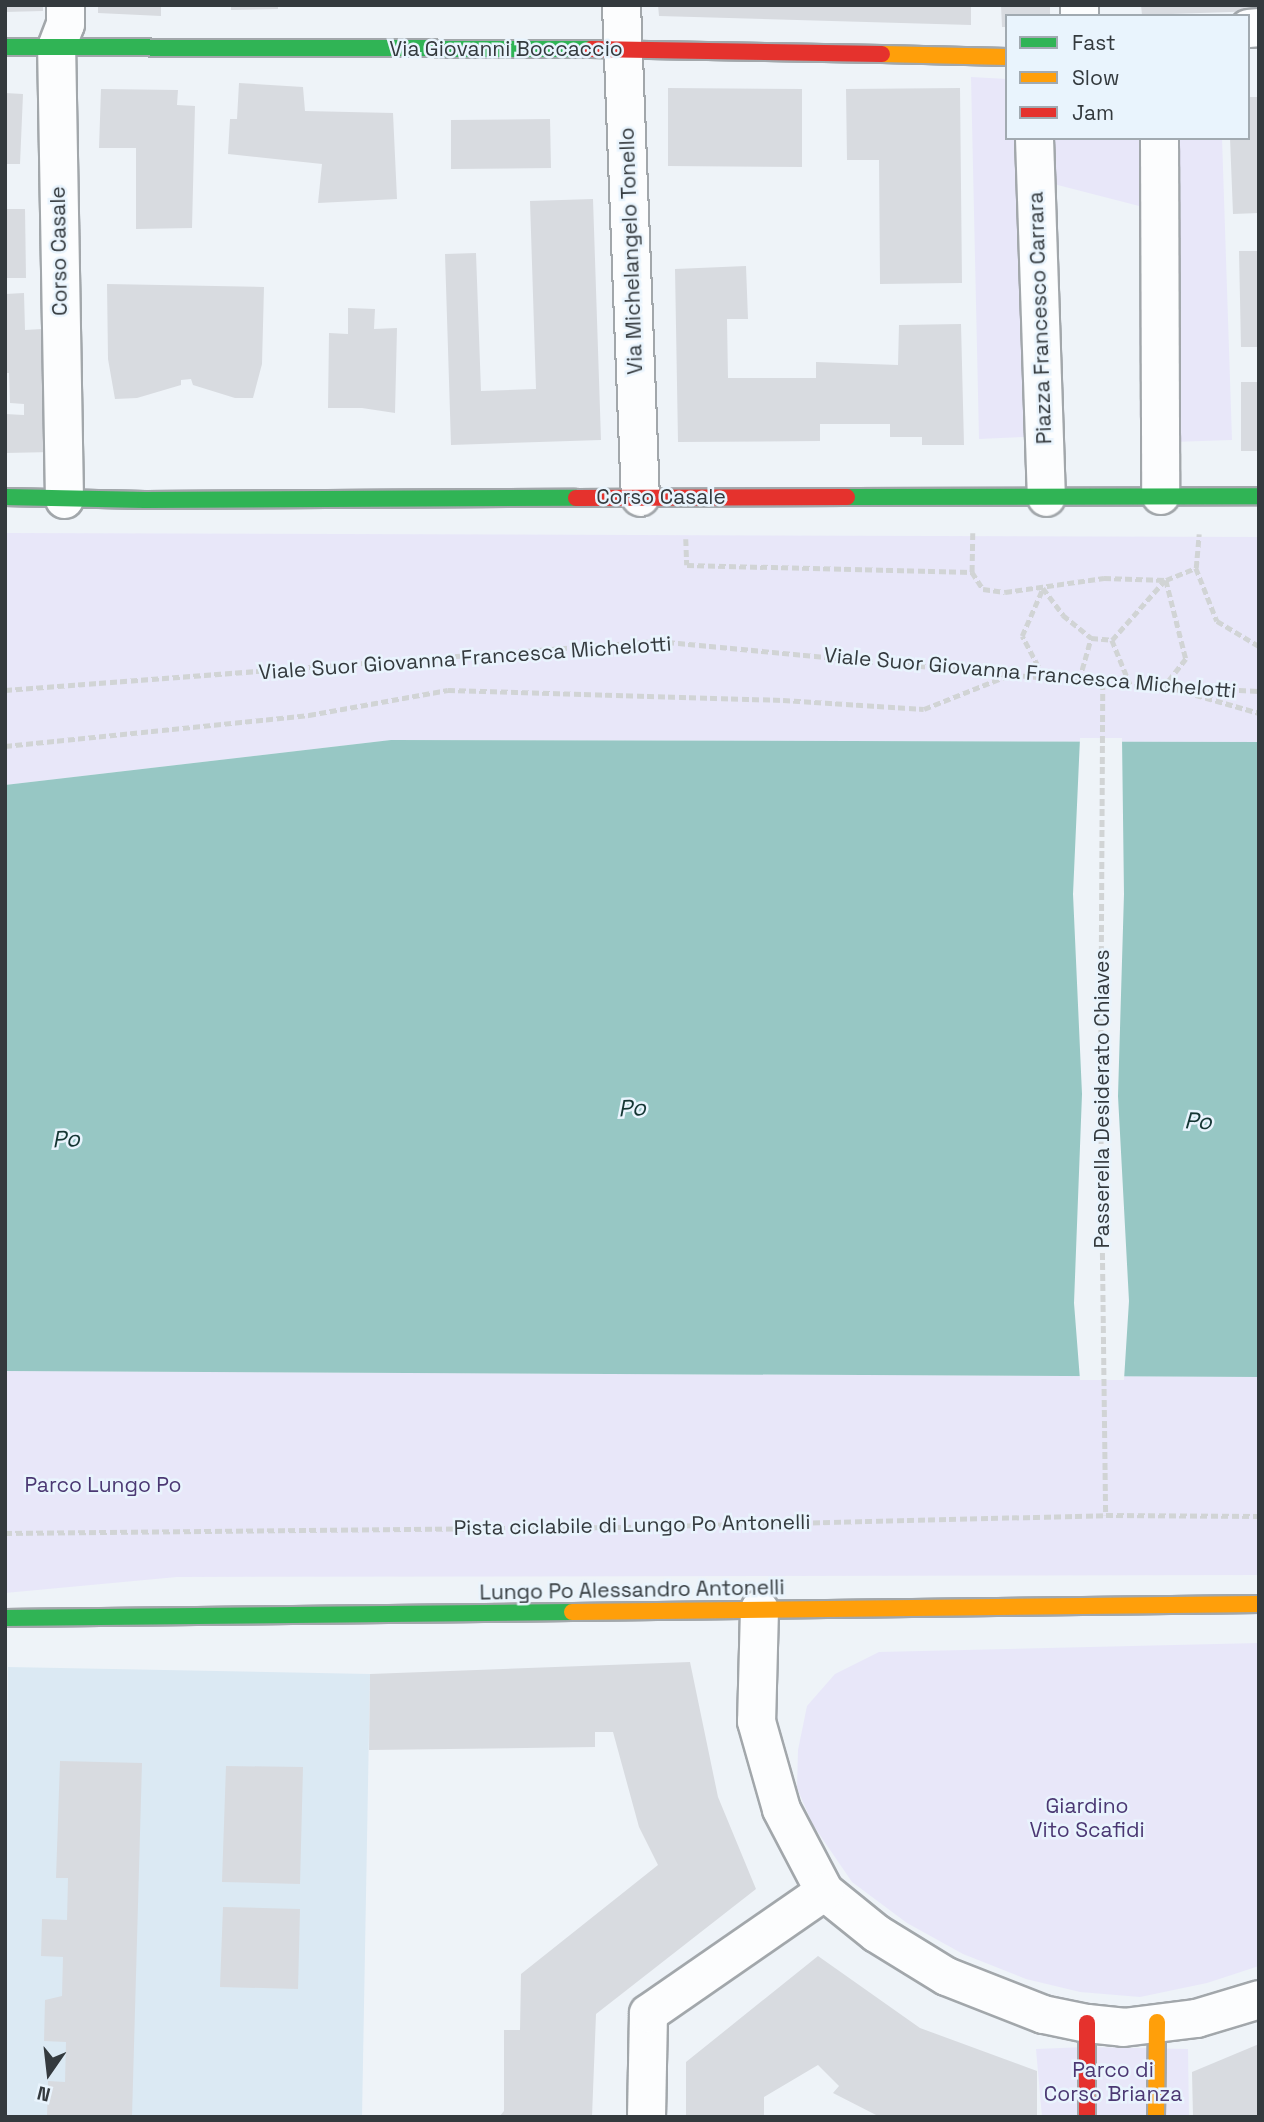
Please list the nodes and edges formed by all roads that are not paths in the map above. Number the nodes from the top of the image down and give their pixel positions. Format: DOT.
graph roads {
  1 [pos="65,5"];
  2 [pos="621,5"];
  3 [pos="5,47"];
  4 [pos="56,47"];
  5 [pos="624,49"];
  6 [pos="1005,57"];
  7 [pos="1034,140"];
  8 [pos="1158,140"];
  9 [pos="1160,495"];
  10 [pos="1259,496"];
  11 [pos="5,497"];
  12 [pos="640,497"];
  13 [pos="1046,497"];
  14 [pos="64,499"];
  15 [pos="1259,1604"];
  16 [pos="759,1609"];
  17 [pos="5,1618"];
  18 [pos="824,1891"];
  19 [pos="1259,1998"];
  20 [pos="1157,2022"];
  21 [pos="1087,2023"];
  22 [pos="646,2117"];
  23 [pos="1087,2117"];
  24 [pos="1156,2117"];
  1 -- 4 [label="street, Corso Casale"];
  2 -- 5 [label="street, Via Michelangelo Tonello"];
  3 -- 4 [label="street, Via Giovanni Boccaccio"];
  4 -- 5 [label="street, Via Giovanni Boccaccio"];
  4 -- 14 [label="street, Corso Casale"];
  5 -- 6 [label="street, Via Giovanni Boccaccio"];
  5 -- 12 [label="street, Via Michelangelo Tonello"];
  7 -- 13 [label="street, Piazza Francesco Carrara"];
  8 -- 9 [label="street"];
  9 -- 10 [label="street, Corso Casale"];
  9 -- 13 [label="street, Corso Casale"];
  11 -- 14 [label="street, Corso Casale"];
  12 -- 13 [label="street, Corso Casale"];
  12 -- 14 [label="street, Corso Casale"];
  15 -- 16 [label="street, Lungo Po Alessandro Antonelli"];
  16 -- 17 [label="street, Lungo Po Alessandro Antonelli"];
  16 -- 18 [label="street"];
  18 -- 21 [label="street"];
  18 -- 22 [label="street"];
  19 -- 20 [label="street"];
  20 -- 21 [label="street"];
  20 -- 24 [label="street"];
  21 -- 23 [label="street"];
}
